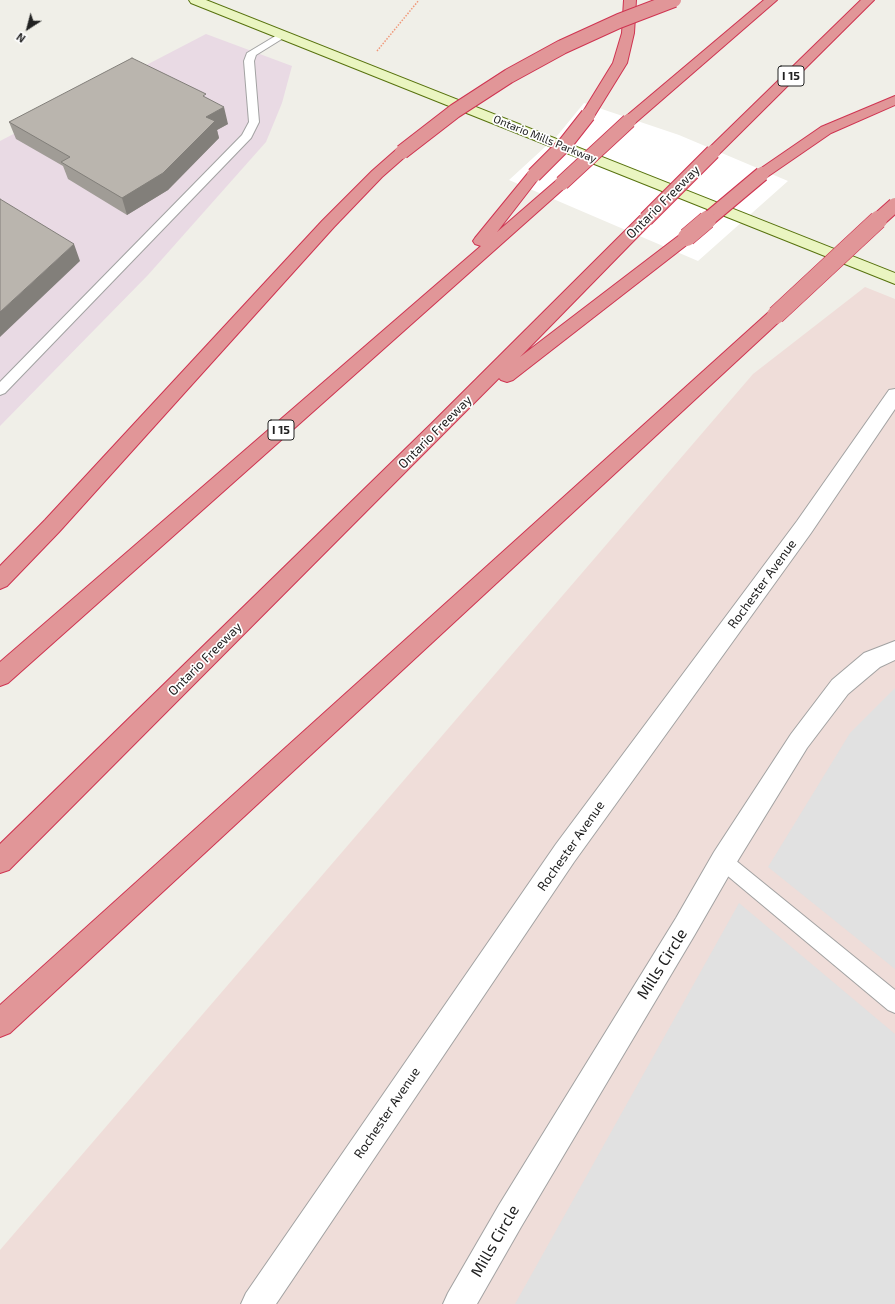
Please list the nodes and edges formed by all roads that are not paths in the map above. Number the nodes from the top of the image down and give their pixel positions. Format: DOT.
graph roads {
  1 [pos="195,0"];
  2 [pos="630,0"];
  3 [pos="674,0"];
  4 [pos="771,0"];
  5 [pos="868,0"];
  6 [pos="282,35"];
  7 [pos="895,100"];
  8 [pos="895,205"];
  9 [pos="895,279"];
  10 [pos="442,289"];
  11 [pos="0,390"];
  12 [pos="895,395"];
  13 [pos="438,429"];
  14 [pos="0,580"];
  15 [pos="895,650"];
  16 [pos="0,676"];
  17 [pos="0,861"];
  18 [pos="723,861"];
  19 [pos="895,1003"];
  20 [pos="0,1023"];
  21 [pos="257,1304"];
  22 [pos="459,1304"];
  1 -- 6 [label="main road, Ontario Mills Parkway"];
  2 -- 10 [label="highway, bridge"];
  3 -- 14 [label="highway, bridge"];
  4 -- 10 [label="highway, I 15, bridge"];
  5 -- 13 [label="highway, Ontario Freeway / I 15, bridge"];
  6 -- 9 [label="main road, Ontario Mills Parkway"];
  6 -- 11 [label="lane"];
  7 -- 13 [label="highway, bridge"];
  8 -- 20 [label="highway, bridge"];
  10 -- 16 [label="highway, I 15"];
  12 -- 21 [label="street, Rochester Avenue"];
  13 -- 17 [label="highway, Ontario Freeway / I 15"];
  15 -- 18 [label="street, Mills Circle"];
  18 -- 19 [label="lane"];
  18 -- 22 [label="street, Mills Circle"];
}
